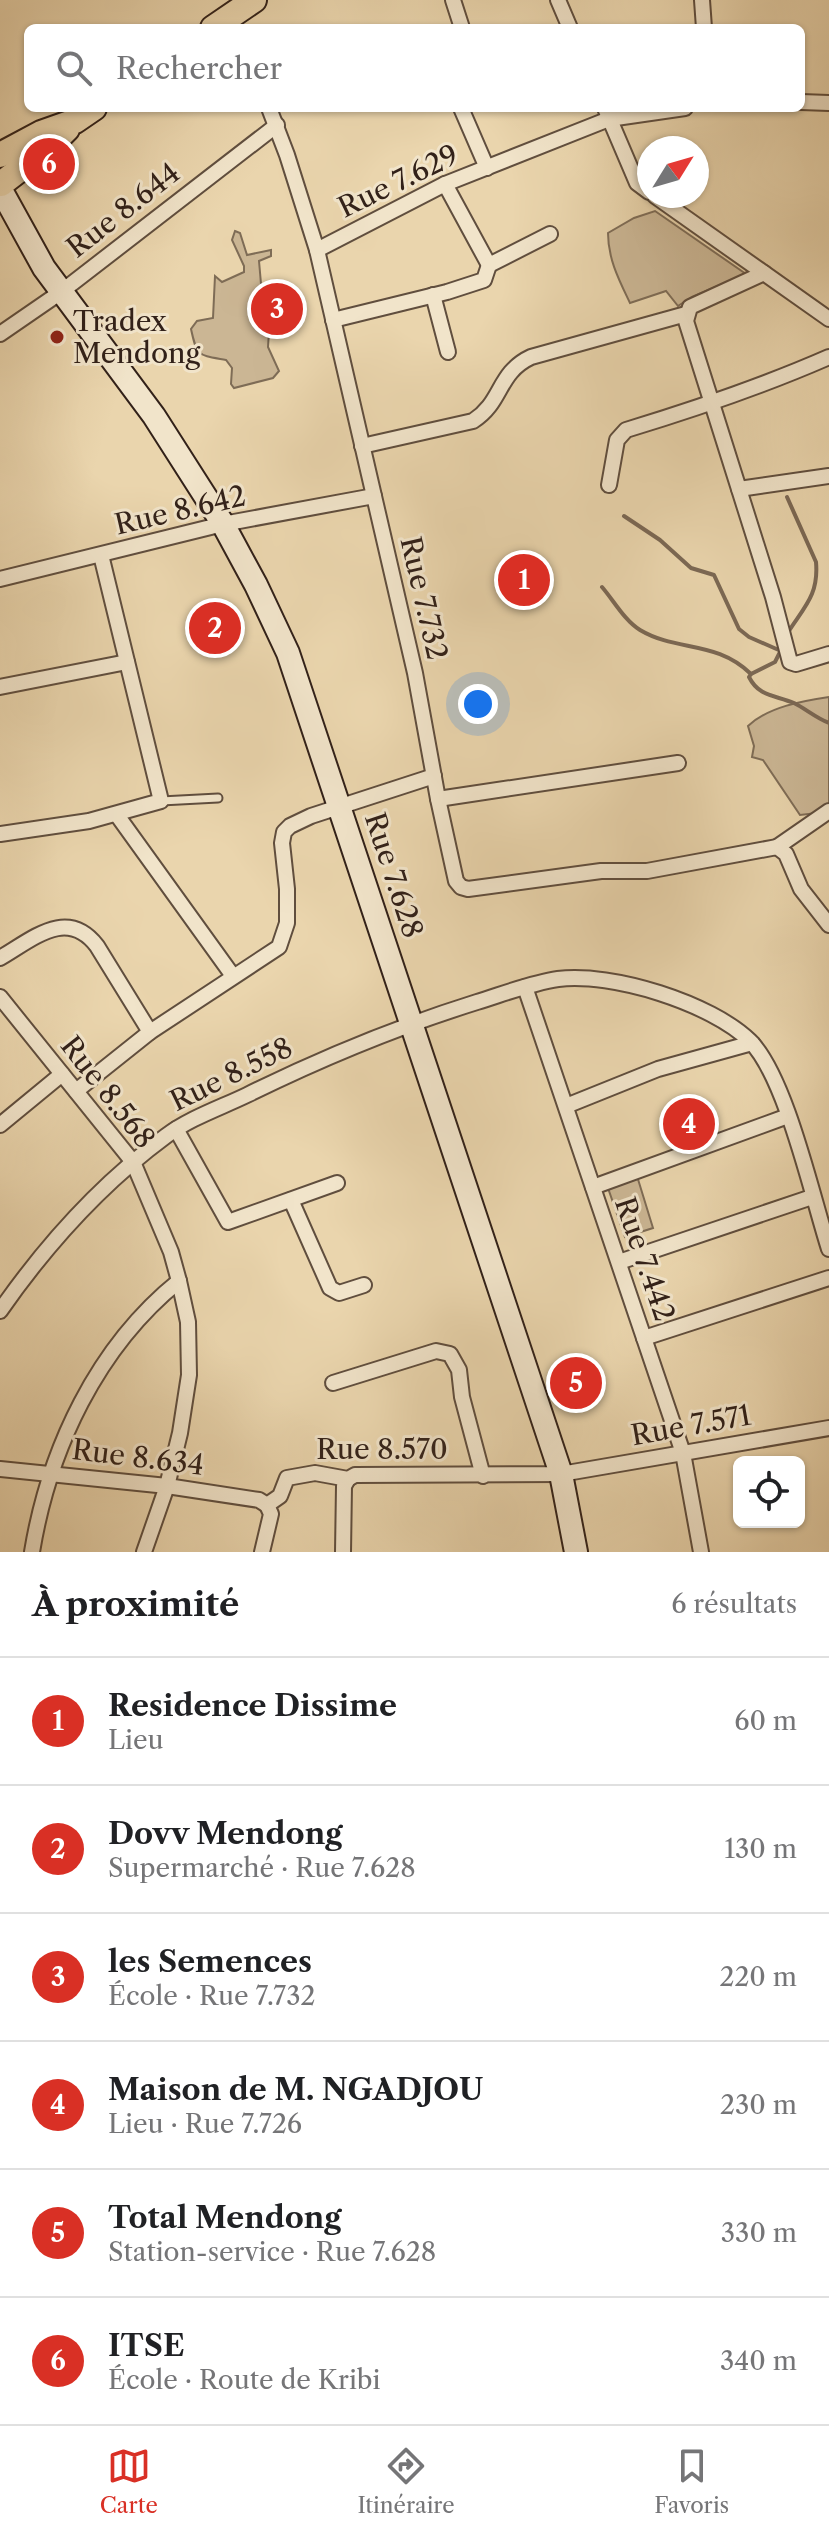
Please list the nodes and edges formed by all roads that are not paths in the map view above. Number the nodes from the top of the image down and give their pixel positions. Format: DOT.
graph roads {
  1 [pos="254,0"];
  2 [pos="453,0"];
  3 [pos="558,0"];
  4 [pos="702,0"];
  5 [pos="223,24"];
  6 [pos="461,24"];
  7 [pos="568,24"];
  8 [pos="704,24"];
  9 [pos="805,102"];
  10 [pos="829,103"];
  11 [pos="271,112"];
  12 [pos="463,112"];
  13 [pos="633,112"];
  14 [pos="84,114"];
  15 [pos="607,114"];
  16 [pos="277,125"];
  17 [pos="0,155"];
  18 [pos="487,168"];
  19 [pos="637,183"];
  20 [pos="445,184"];
  21 [pos="0,186"];
  22 [pos="672,208"];
  23 [pos="0,225"];
  24 [pos="550,234"];
  25 [pos="317,250"];
  26 [pos="489,265"];
  27 [pos="44,268"];
  28 [pos="764,273"];
  29 [pos="61,292"];
  30 [pos="433,295"];
  31 [pos="686,314"];
  32 [pos="829,319"];
  33 [pos="333,320"];
  34 [pos="0,334"];
  35 [pos="448,352"];
  36 [pos="829,357"];
  37 [pos="712,403"];
  38 [pos="362,446"];
  39 [pos="829,476"];
  40 [pos="609,485"];
  41 [pos="739,489"];
  42 [pos="374,496"];
  43 [pos="223,524"];
  44 [pos="101,555"];
  45 [pos="0,579"];
  46 [pos="829,654"];
  47 [pos="127,662"];
  48 [pos="0,687"];
  49 [pos="678,763"];
  50 [pos="434,776"];
  51 [pos="218,798"];
  52 [pos="438,799"];
  53 [pos="161,801"];
  54 [pos="339,807"];
  55 [pos="829,811"];
  56 [pos="117,815"];
  57 [pos="0,834"];
  58 [pos="777,847"];
  59 [pos="829,925"];
  60 [pos="0,958"];
  61 [pos="233,976"];
  62 [pos="525,987"];
  63 [pos="0,997"];
  64 [pos="411,1023"];
  65 [pos="150,1032"];
  66 [pos="752,1043"];
  67 [pos="62,1074"];
  68 [pos="76,1091"];
  69 [pos="566,1106"];
  70 [pos="788,1116"];
  71 [pos="0,1125"];
  72 [pos="176,1129"];
  73 [pos="133,1162"];
  74 [pos="337,1183"];
  75 [pos="593,1187"];
  76 [pos="812,1197"];
  77 [pos="291,1200"];
  78 [pos="829,1249"];
  79 [pos="619,1262"];
  80 [pos="829,1278"];
  81 [pos="179,1281"];
  82 [pos="364,1285"];
  83 [pos="0,1311"];
  84 [pos="644,1338"];
  85 [pos="333,1383"];
  86 [pos="829,1428"];
  87 [pos="683,1453"];
  88 [pos="0,1469"];
  89 [pos="50,1472"];
  90 [pos="561,1474"];
  91 [pos="483,1476"];
  92 [pos="348,1479"];
  93 [pos="167,1486"];
  94 [pos="267,1505"];
  95 [pos="32,1552"];
  96 [pos="144,1552"];
  97 [pos="262,1552"];
  98 [pos="343,1552"];
  99 [pos="576,1552"];
  100 [pos="701,1552"];
  1 -- 5 [label="main road"];
  2 -- 6 [label="street"];
  3 -- 7 [label="street"];
  4 -- 8 [label="street"];
  9 -- 10 [label="street"];
  11 -- 16 [label="street, Rue 7.732"];
  12 -- 18 [label="street"];
  13 -- 15 [label="street, Rue 7.629"];
  14 -- 17 [label="main road"];
  14 -- 21 [label="main road"];
  15 -- 18 [label="street, Rue 7.629"];
  15 -- 19 [label="street"];
  16 -- 25 [label="street, Rue 7.732"];
  16 -- 29 [label="street, Rue 8.644"];
  18 -- 20 [label="street, Rue 7.629"];
  20 -- 25 [label="street, Rue 7.629"];
  20 -- 26 [label="street"];
  21 -- 27 [label="main road, Rue 7.628"];
  22 -- 28 [label="street"];
  23 -- 27 [label="main road, Rue 7.628"];
  24 -- 26 [label="street"];
  25 -- 33 [label="street, Rue 7.732"];
  26 -- 30 [label="street"];
  27 -- 29 [label="main road, Rue 7.628"];
  28 -- 31 [label="street"];
  28 -- 32 [label="street"];
  29 -- 34 [label="street, Rue 8.644"];
  29 -- 43 [label="main road, Rue 7.628"];
  30 -- 33 [label="street"];
  30 -- 35 [label="street"];
  31 -- 37 [label="street"];
  31 -- 38 [label="street"];
  33 -- 38 [label="street, Rue 7.732"];
  36 -- 37 [label="street"];
  37 -- 40 [label="street"];
  37 -- 41 [label="street"];
  38 -- 42 [label="street, Rue 7.732"];
  39 -- 41 [label="street"];
  41 -- 46 [label="street"];
  42 -- 43 [label="street, Rue 8.642"];
  42 -- 50 [label="street, Rue 7.732"];
  43 -- 44 [label="street, Rue 8.642"];
  43 -- 54 [label="main road, Rue 7.628"];
  44 -- 45 [label="street, Rue 8.642"];
  44 -- 47 [label="street"];
  47 -- 48 [label="street"];
  47 -- 53 [label="street"];
  49 -- 52 [label="street"];
  50 -- 52 [label="street, Rue 7.732"];
  50 -- 54 [label="street"];
  51 -- 53 [label="lane"];
  52 -- 58 [label="street, Rue 7.732"];
  53 -- 56 [label="street"];
  54 -- 61 [label="street"];
  54 -- 64 [label="main road, Rue 7.628"];
  55 -- 58 [label="street"];
  56 -- 57 [label="street"];
  56 -- 61 [label="street"];
  58 -- 59 [label="street"];
  60 -- 65 [label="street"];
  61 -- 65 [label="street"];
  62 -- 64 [label="street, Rue 8.558"];
  62 -- 66 [label="street, Rue 8.558"];
  62 -- 69 [label="street, Rue 7.442"];
  63 -- 67 [label="street, Rue 8.568"];
  64 -- 72 [label="street, Rue 8.558"];
  64 -- 90 [label="main road, Rue 7.628"];
  65 -- 68 [label="street"];
  66 -- 69 [label="street"];
  66 -- 70 [label="street"];
  67 -- 68 [label="street, Rue 8.568"];
  67 -- 71 [label="street"];
  68 -- 73 [label="street, Rue 8.568"];
  69 -- 75 [label="street, Rue 7.442"];
  70 -- 75 [label="street"];
  70 -- 76 [label="street"];
  72 -- 73 [label="street, Rue 8.558"];
  72 -- 77 [label="street"];
  73 -- 81 [label="street, Rue 8.568"];
  73 -- 83 [label="street, Rue 8.558"];
  74 -- 77 [label="street"];
  75 -- 79 [label="street, Rue 7.442"];
  76 -- 78 [label="street"];
  76 -- 79 [label="street"];
  77 -- 82 [label="street"];
  79 -- 84 [label="street, Rue 7.442"];
  80 -- 84 [label="street"];
  81 -- 89 [label="street"];
  81 -- 93 [label="street, Rue 8.568"];
  84 -- 87 [label="street, Rue 7.442"];
  85 -- 91 [label="street"];
  86 -- 87 [label="street, Rue 7.571"];
  87 -- 90 [label="street, Rue 7.571"];
  87 -- 100 [label="street, Rue 7.442"];
  88 -- 89 [label="street, Rue 8.634"];
  89 -- 93 [label="street, Rue 8.634"];
  89 -- 95 [label="street"];
  90 -- 91 [label="street, Rue 8.570"];
  90 -- 99 [label="main road, Rue 7.628"];
  91 -- 92 [label="street, Rue 8.570"];
  92 -- 94 [label="street, Rue 8.570"];
  92 -- 98 [label="street"];
  93 -- 94 [label="street, Rue 8.634"];
  93 -- 96 [label="street, Rue 8.568"];
  94 -- 97 [label="street"];
}
